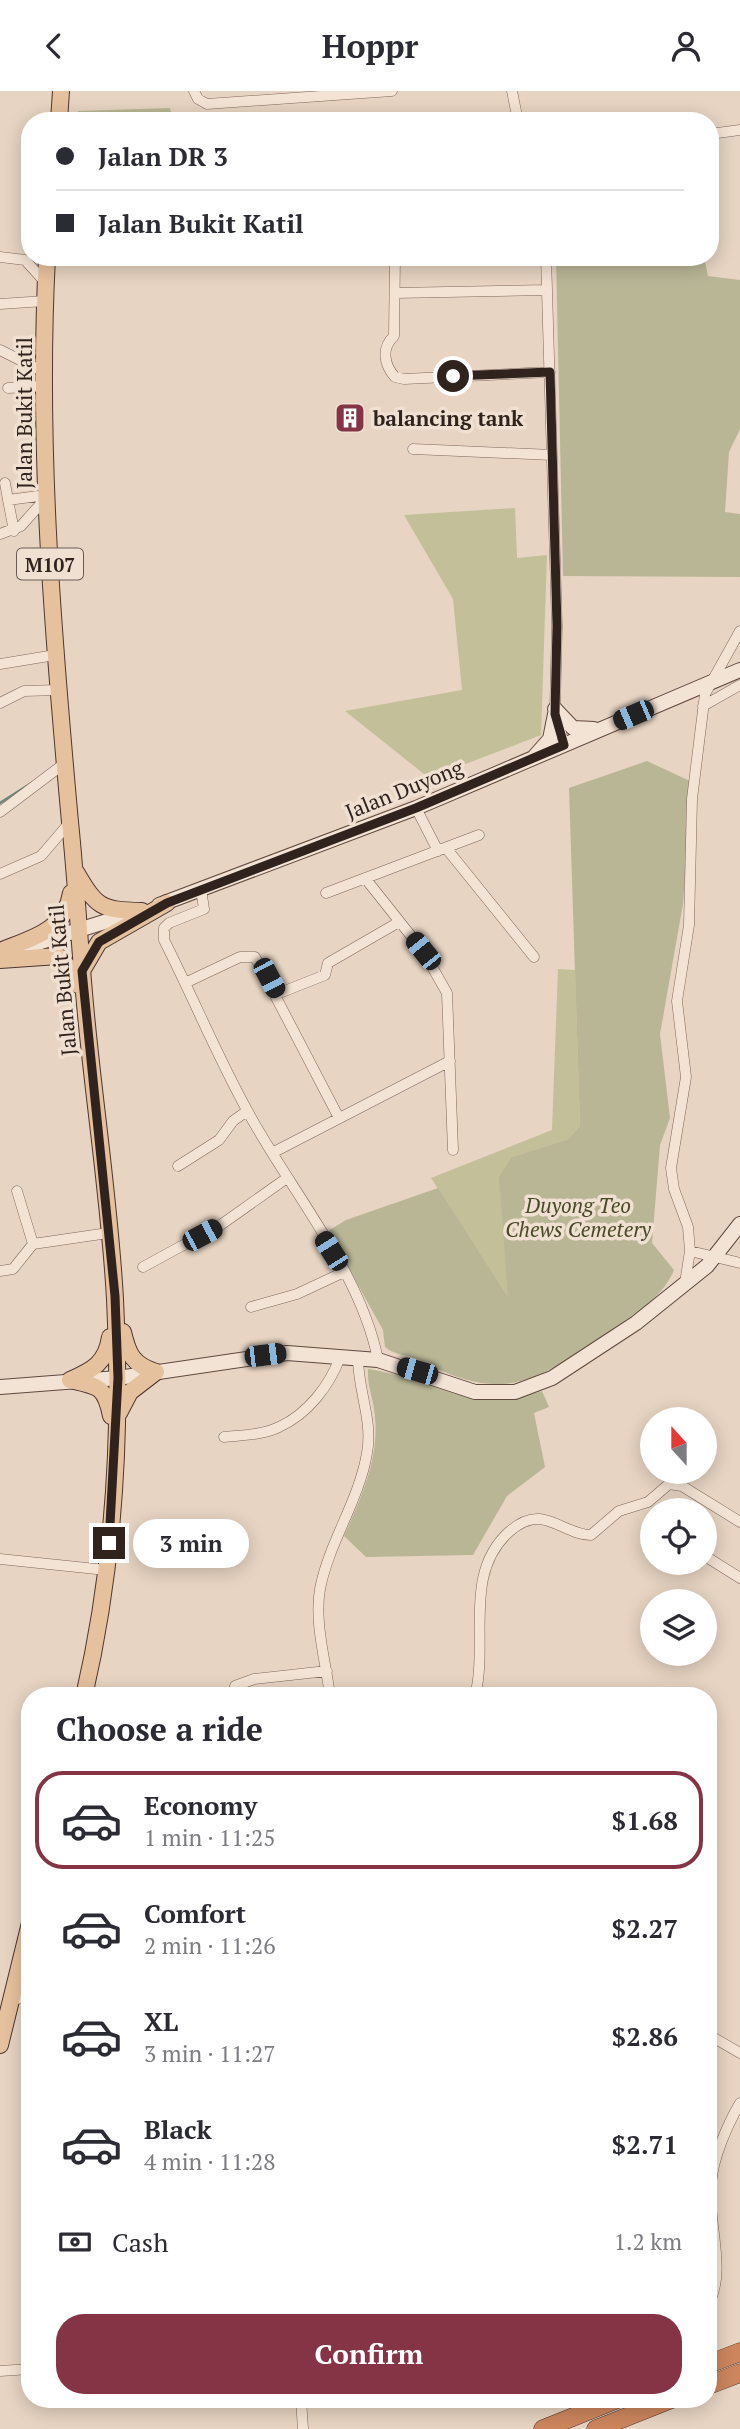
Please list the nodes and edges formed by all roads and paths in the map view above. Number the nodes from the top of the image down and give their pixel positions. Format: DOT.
graph roads {
  1 [pos="61,91"];
  2 [pos="194,91"];
  3 [pos="392,91"];
  4 [pos="512,91"];
  5 [pos="60,112"];
  6 [pos="516,112"];
  7 [pos="740,130"];
  8 [pos="719,133"];
  9 [pos="0,257"];
  10 [pos="21,260"];
  11 [pos="30,266"];
  12 [pos="46,266"];
  13 [pos="395,266"];
  14 [pos="546,266"];
  15 [pos="45,282"];
  16 [pos="547,290"];
  17 [pos="396,293"];
  18 [pos="45,301"];
  19 [pos="0,304"];
  20 [pos="0,351"];
  21 [pos="550,372"];
  22 [pos="44,379"];
  23 [pos="8,388"];
  24 [pos="413,449"];
  25 [pos="552,456"];
  26 [pos="5,483"];
  27 [pos="46,496"];
  28 [pos="8,500"];
  29 [pos="14,531"];
  30 [pos="0,534"];
  31 [pos="740,631"];
  32 [pos="55,655"];
  33 [pos="0,664"];
  34 [pos="740,670"];
  35 [pos="709,683"];
  36 [pos="740,685"];
  37 [pos="58,690"];
  38 [pos="0,703"];
  39 [pos="703,706"];
  40 [pos="555,712"];
  41 [pos="607,726"];
  42 [pos="564,745"];
  43 [pos="531,759"];
  44 [pos="65,763"];
  45 [pos="416,808"];
  46 [pos="0,812"];
  47 [pos="70,822"];
  48 [pos="479,835"];
  49 [pos="442,849"];
  50 [pos="75,870"];
  51 [pos="0,874"];
  52 [pos="365,878"];
  53 [pos="201,889"];
  54 [pos="326,893"];
  55 [pos="167,903"];
  56 [pos="142,911"];
  57 [pos="398,922"];
  58 [pos="78,931"];
  59 [pos="0,953"];
  60 [pos="534,957"];
  61 [pos="0,960"];
  62 [pos="82,971"];
  63 [pos="185,983"];
  64 [pos="277,993"];
  65 [pos="86,1018"];
  66 [pos="450,1061"];
  67 [pos="247,1111"];
  68 [pos="340,1118"];
  69 [pos="453,1150"];
  70 [pos="272,1153"];
  71 [pos="178,1166"];
  72 [pos="287,1178"];
  73 [pos="17,1191"];
  74 [pos="739,1220"];
  75 [pos="108,1233"];
  76 [pos="33,1244"];
  77 [pos="690,1251"];
  78 [pos="715,1256"];
  79 [pos="740,1263"];
  80 [pos="143,1267"];
  81 [pos="0,1271"];
  82 [pos="344,1272"];
  83 [pos="685,1283"];
  84 [pos="115,1296"];
  85 [pos="251,1307"];
  86 [pos="340,1357"];
  87 [pos="358,1358"];
  88 [pos="379,1360"];
  89 [pos="156,1372"];
  90 [pos="118,1378"];
  91 [pos="70,1380"];
  92 [pos="0,1387"];
  93 [pos="116,1421"];
  94 [pos="224,1437"];
  95 [pos="116,1443"];
  96 [pos="656,1498"];
  97 [pos="700,1498"];
  98 [pos="640,1508"];
  99 [pos="717,1508"];
  100 [pos="740,1522"];
  101 [pos="0,1559"];
  102 [pos="717,1564"];
  103 [pos="106,1570"];
  104 [pos="740,1578"];
  105 [pos="327,1671"];
  106 [pos="235,1686"];
  107 [pos="86,1687"];
  108 [pos="329,1687"];
  109 [pos="477,1687"];
  110 [pos="21,1973"];
  111 [pos="21,1998"];
  112 [pos="11,1999"];
  113 [pos="717,2040"];
  114 [pos="0,2045"];
  115 [pos="740,2053"];
  116 [pos="740,2102"];
  117 [pos="717,2157"];
  118 [pos="740,2352"];
  119 [pos="717,2361"];
  120 [pos="21,2370"];
  121 [pos="0,2371"];
  122 [pos="740,2373"];
  123 [pos="717,2382"];
  124 [pos="301,2408"];
  125 [pos="596,2408"];
  126 [pos="649,2408"];
  127 [pos="303,2429"];
  128 [pos="543,2429"];
  129 [pos="596,2429"];
  1 -- 5 [label="main road"];
  2 -- 3 [label="street"];
  4 -- 6 [label="street"];
  7 -- 8 [label="street"];
  9 -- 10 [label="street"];
  11 -- 15 [label="street"];
  12 -- 15 [label="main road, Jalan Bukit Katil / M107"];
  13 -- 17 [label="street"];
  14 -- 16 [label="street"];
  15 -- 18 [label="main road, Jalan Bukit Katil / M107"];
  16 -- 17 [label="street"];
  16 -- 21 [label="street"];
  17 -- 21 [label="street"];
  18 -- 19 [label="street"];
  18 -- 22 [label="main road, Jalan Bukit Katil / M107"];
  20 -- 22 [label="street"];
  21 -- 25 [label="street"];
  22 -- 23 [label="street"];
  22 -- 27 [label="main road, Jalan Bukit Katil / M107"];
  24 -- 25 [label="street"];
  25 -- 40 [label="street"];
  26 -- 28 [label="street"];
  27 -- 28 [label="street"];
  27 -- 29 [label="street"];
  27 -- 32 [label="main road, Jalan Bukit Katil / M107"];
  28 -- 29 [label="street"];
  29 -- 30 [label="street"];
  31 -- 35 [label="street"];
  32 -- 33 [label="street"];
  32 -- 37 [label="main road, Jalan Bukit Katil / M107"];
  34 -- 35 [label="main road, Jalan Duyong"];
  35 -- 39 [label="street"];
  35 -- 41 [label="main road, Jalan Duyong"];
  36 -- 39 [label="street"];
  37 -- 38 [label="street"];
  37 -- 44 [label="main road, Jalan Bukit Katil / M107"];
  39 -- 77 [label="street"];
  40 -- 41 [label="main road"];
  40 -- 42 [label="street"];
  40 -- 43 [label="main road"];
  41 -- 42 [label="main road, Jalan Duyong"];
  42 -- 43 [label="main road, Jalan Duyong"];
  43 -- 45 [label="main road, Jalan Duyong"];
  44 -- 46 [label="street"];
  44 -- 47 [label="main road, Jalan Bukit Katil / M107"];
  45 -- 49 [label="street"];
  45 -- 53 [label="main road, Jalan Duyong"];
  47 -- 50 [label="main road, Jalan Bukit Katil / M107"];
  47 -- 51 [label="street"];
  48 -- 49 [label="street"];
  49 -- 52 [label="street"];
  49 -- 60 [label="street"];
  50 -- 56 [label="main road"];
  50 -- 58 [label="main road, Jalan Bukit Katil / M107"];
  50 -- 59 [label="main road"];
  52 -- 54 [label="street"];
  52 -- 57 [label="street"];
  53 -- 55 [label="main road, Jalan Duyong"];
  53 -- 63 [label="street"];
  55 -- 56 [label="main road, Jalan Duyong"];
  55 -- 62 [label="main road"];
  56 -- 58 [label="main road, Jalan Duyong"];
  57 -- 64 [label="street"];
  57 -- 66 [label="street"];
  58 -- 59 [label="main road, Jalan Duyong"];
  58 -- 62 [label="main road, Jalan Bukit Katil / M107"];
  61 -- 65 [label="main road"];
  62 -- 65 [label="main road, Jalan Bukit Katil / M107"];
  63 -- 64 [label="street"];
  63 -- 67 [label="street"];
  64 -- 68 [label="street"];
  65 -- 75 [label="main road, Jalan Bukit Katil / M107"];
  66 -- 68 [label="street"];
  66 -- 69 [label="street"];
  67 -- 70 [label="street"];
  67 -- 71 [label="street"];
  68 -- 70 [label="street"];
  70 -- 72 [label="street"];
  72 -- 80 [label="street"];
  72 -- 82 [label="street"];
  73 -- 76 [label="street"];
  74 -- 78 [label="main road"];
  75 -- 76 [label="street"];
  75 -- 84 [label="main road, Jalan Bukit Katil / M107"];
  76 -- 81 [label="street"];
  77 -- 78 [label="street"];
  77 -- 83 [label="street"];
  78 -- 79 [label="street"];
  78 -- 83 [label="main road"];
  82 -- 85 [label="street"];
  82 -- 88 [label="street"];
  83 -- 88 [label="main road"];
  84 -- 89 [label="main road"];
  84 -- 90 [label="main road, Jalan Bukit Katil / M107"];
  84 -- 91 [label="main road"];
  86 -- 87 [label="main road"];
  86 -- 89 [label="main road"];
  86 -- 94 [label="street"];
  87 -- 88 [label="main road"];
  87 -- 105 [label="street"];
  89 -- 90 [label="main road"];
  89 -- 93 [label="main road"];
  90 -- 91 [label="main road"];
  90 -- 93 [label="main road, Jalan Bukit Katil / M107"];
  91 -- 92 [label="main road"];
  91 -- 95 [label="main road"];
  93 -- 95 [label="main road, Jalan Bukit Katil / M107"];
  95 -- 103 [label="main road, Jalan Bukit Katil / M107"];
  96 -- 97 [label="street"];
  98 -- 109 [label="street"];
  99 -- 100 [label="street"];
  101 -- 103 [label="street"];
  102 -- 104 [label="street"];
  103 -- 107 [label="main road, Jalan Bukit Katil / M107"];
  105 -- 106 [label="street"];
  105 -- 108 [label="street"];
  110 -- 112 [label="main road"];
  111 -- 112 [label="street"];
  112 -- 114 [label="main road"];
  113 -- 115 [label="street"];
  116 -- 117 [label="street"];
  118 -- 119 [label="highway"];
  120 -- 121 [label="street"];
  122 -- 123 [label="highway"];
  124 -- 127 [label="street"];
  125 -- 128 [label="highway"];
  126 -- 129 [label="highway"];
}
